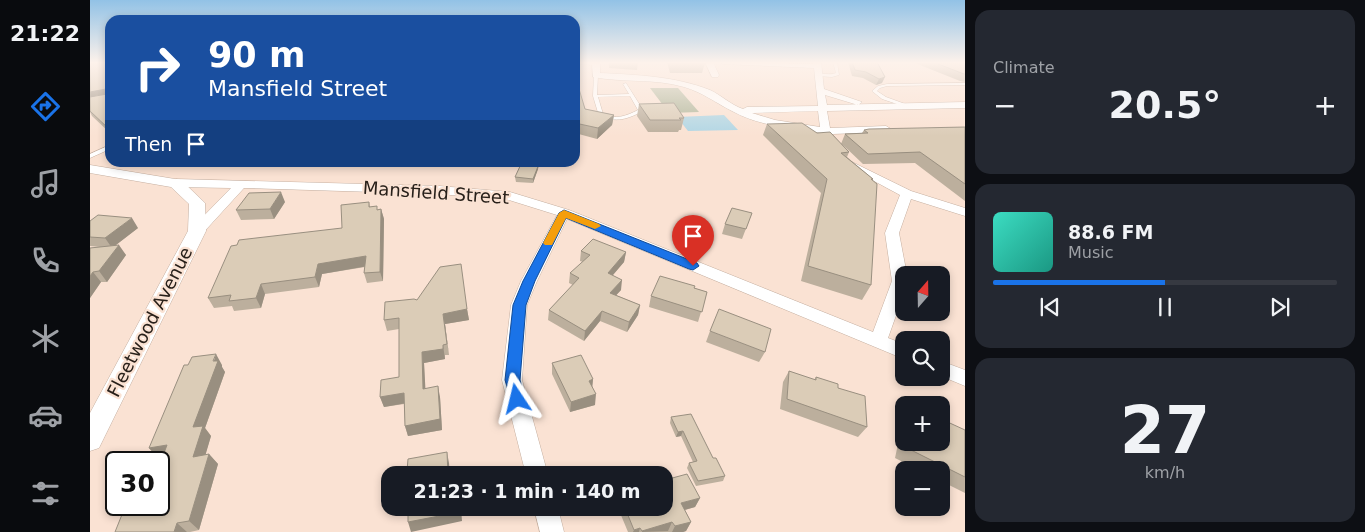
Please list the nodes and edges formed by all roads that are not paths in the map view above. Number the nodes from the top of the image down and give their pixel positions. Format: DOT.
graph roads {
  1 [pos="595,87"];
  2 [pos="627,87"];
  3 [pos="692,87"];
  4 [pos="820,87"];
  5 [pos="880,87"];
  6 [pos="821,91"];
  7 [pos="632,95"];
  8 [pos="595,96"];
  9 [pos="965,105"];
  10 [pos="906,106"];
  11 [pos="877,107"];
  12 [pos="823,108"];
  13 [pos="736,110"];
  14 [pos="899,129"];
  15 [pos="825,131"];
  16 [pos="834,147"];
  17 [pos="105,149"];
  18 [pos="90,156"];
  19 [pos="844,158"];
  20 [pos="90,169"];
  21 [pos="176,182"];
  22 [pos="242,184"];
  23 [pos="907,194"];
  24 [pos="965,212"];
  25 [pos="564,213"];
  26 [pos="197,231"];
  27 [pos="878,341"];
  28 [pos="895,348"];
  29 [pos="950,372"];
  30 [pos="965,378"];
  31 [pos="90,439"];
  32 [pos="535,466"];
  33 [pos="548,516"];
  34 [pos="552,532"];
  1 -- 8 [label="lane"];
  2 -- 7 [label="lane"];
  3 -- 13 [label="street"];
  4 -- 6 [label="street"];
  5 -- 10 [label="lane"];
  6 -- 11 [label="street"];
  6 -- 12 [label="street"];
  7 -- 8 [label="lane"];
  7 -- 8 [label="lane"];
  9 -- 10 [label="street"];
  10 -- 11 [label="street"];
  11 -- 12 [label="street"];
  12 -- 13 [label="street"];
  12 -- 15 [label="street"];
  13 -- 15 [label="street"];
  14 -- 15 [label="street"];
  15 -- 16 [label="street"];
  17 -- 18 [label="lane"];
  19 -- 23 [label="street"];
  20 -- 21 [label="street, Mansfield Street"];
  21 -- 22 [label="street, Mansfield Street"];
  21 -- 26 [label="street, Fleetwood Avenue"];
  22 -- 25 [label="street, Mansfield Street"];
  22 -- 26 [label="street, Fleetwood Avenue"];
  23 -- 24 [label="street"];
  23 -- 27 [label="street"];
  25 -- 27 [label="street, Mansfield Street"];
  25 -- 32 [label="street"];
  26 -- 31 [label="street, Fleetwood Avenue"];
  27 -- 28 [label="street, Mansfield Street"];
  29 -- 30 [label="street"];
  33 -- 34 [label="street"];
}
